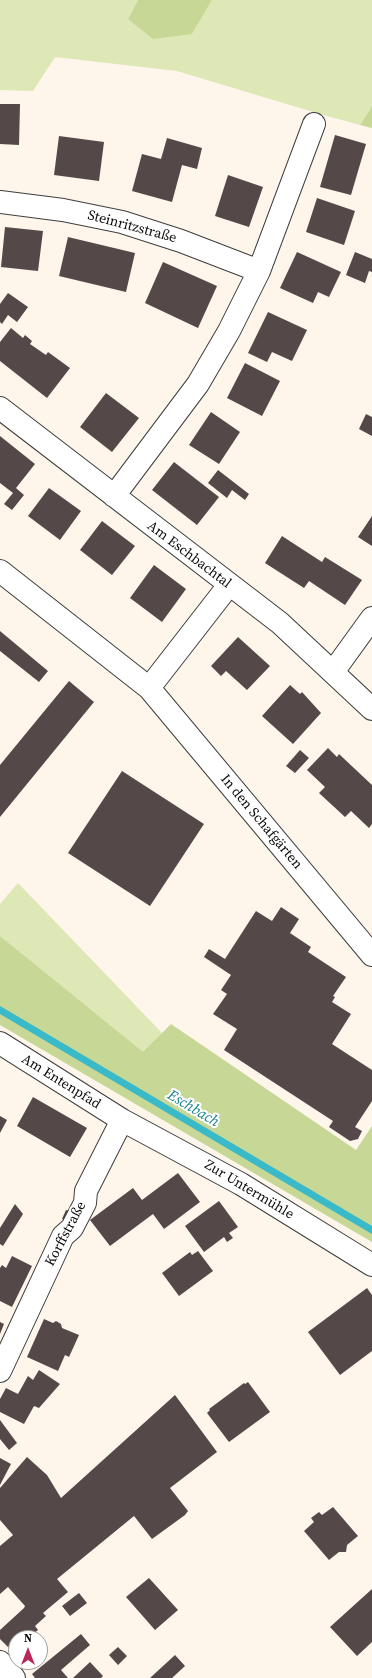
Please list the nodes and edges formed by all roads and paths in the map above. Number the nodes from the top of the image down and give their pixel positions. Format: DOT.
graph roads {
  1 [pos="314,124"];
  2 [pos="0,202"];
  3 [pos="259,271"];
  4 [pos="0,408"];
  5 [pos="114,496"];
  6 [pos="0,571"];
  7 [pos="229,585"];
  8 [pos="372,618"];
  9 [pos="333,672"];
  10 [pos="149,688"];
  11 [pos="372,709"];
  12 [pos="372,955"];
  13 [pos="0,1043"];
  14 [pos="122,1120"];
  15 [pos="372,1264"];
  16 [pos="0,1371"];
  17 [pos="0,1662"];
  18 [pos="14,1678"];
  1 -- 3 [label="street"];
  2 -- 3 [label="street, Steinritzstraße"];
  3 -- 5 [label="street"];
  4 -- 5 [label="street, Am Eschbachtal"];
  5 -- 7 [label="street, Am Eschbachtal"];
  6 -- 10 [label="street, In den Schafgärten"];
  7 -- 9 [label="street, Am Eschbachtal"];
  7 -- 10 [label="street"];
  8 -- 9 [label="street"];
  9 -- 11 [label="street, Am Eschbachtal"];
  10 -- 12 [label="street, In den Schafgärten"];
  13 -- 14 [label="street, Am Entenpfad"];
  14 -- 15 [label="street, Zur Untermühle"];
  14 -- 16 [label="street, Korffstraße"];
  17 -- 18 [label="street"];
}
